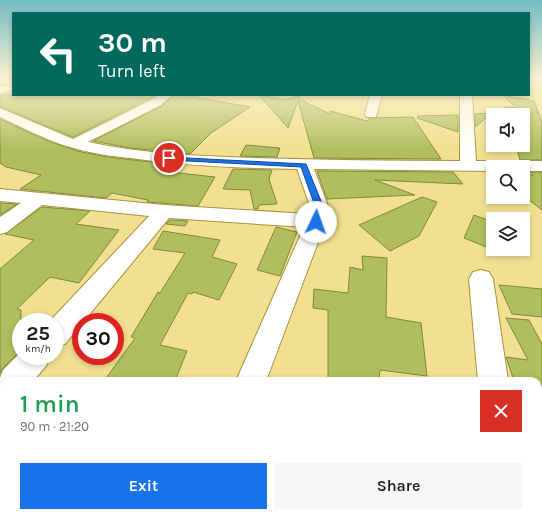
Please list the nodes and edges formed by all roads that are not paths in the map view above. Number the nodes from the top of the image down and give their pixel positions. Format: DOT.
graph roads {
  1 [pos="157,102"];
  2 [pos="374,102"];
  3 [pos="466,102"];
  4 [pos="0,112"];
  5 [pos="371,114"];
  6 [pos="74,144"];
  7 [pos="304,165"];
  8 [pos="468,166"];
  9 [pos="542,166"];
  10 [pos="0,195"];
  11 [pos="38,199"];
  12 [pos="164,211"];
  13 [pos="316,222"];
  14 [pos="0,227"];
  15 [pos="481,279"];
  16 [pos="64,325"];
  17 [pos="28,365"];
  18 [pos="18,377"];
  19 [pos="253,377"];
  20 [pos="493,377"];
  1 -- 6 [label="street"];
  2 -- 5 [label="street"];
  3 -- 8 [label="street"];
  4 -- 6 [label="street"];
  6 -- 7 [label="street"];
  7 -- 8 [label="street"];
  7 -- 13 [label="street"];
  8 -- 9 [label="street"];
  10 -- 11 [label="street"];
  11 -- 12 [label="street"];
  11 -- 14 [label="street"];
  12 -- 13 [label="street"];
  12 -- 16 [label="street"];
  13 -- 19 [label="street"];
  15 -- 20 [label="street"];
  17 -- 18 [label="street"];
}
